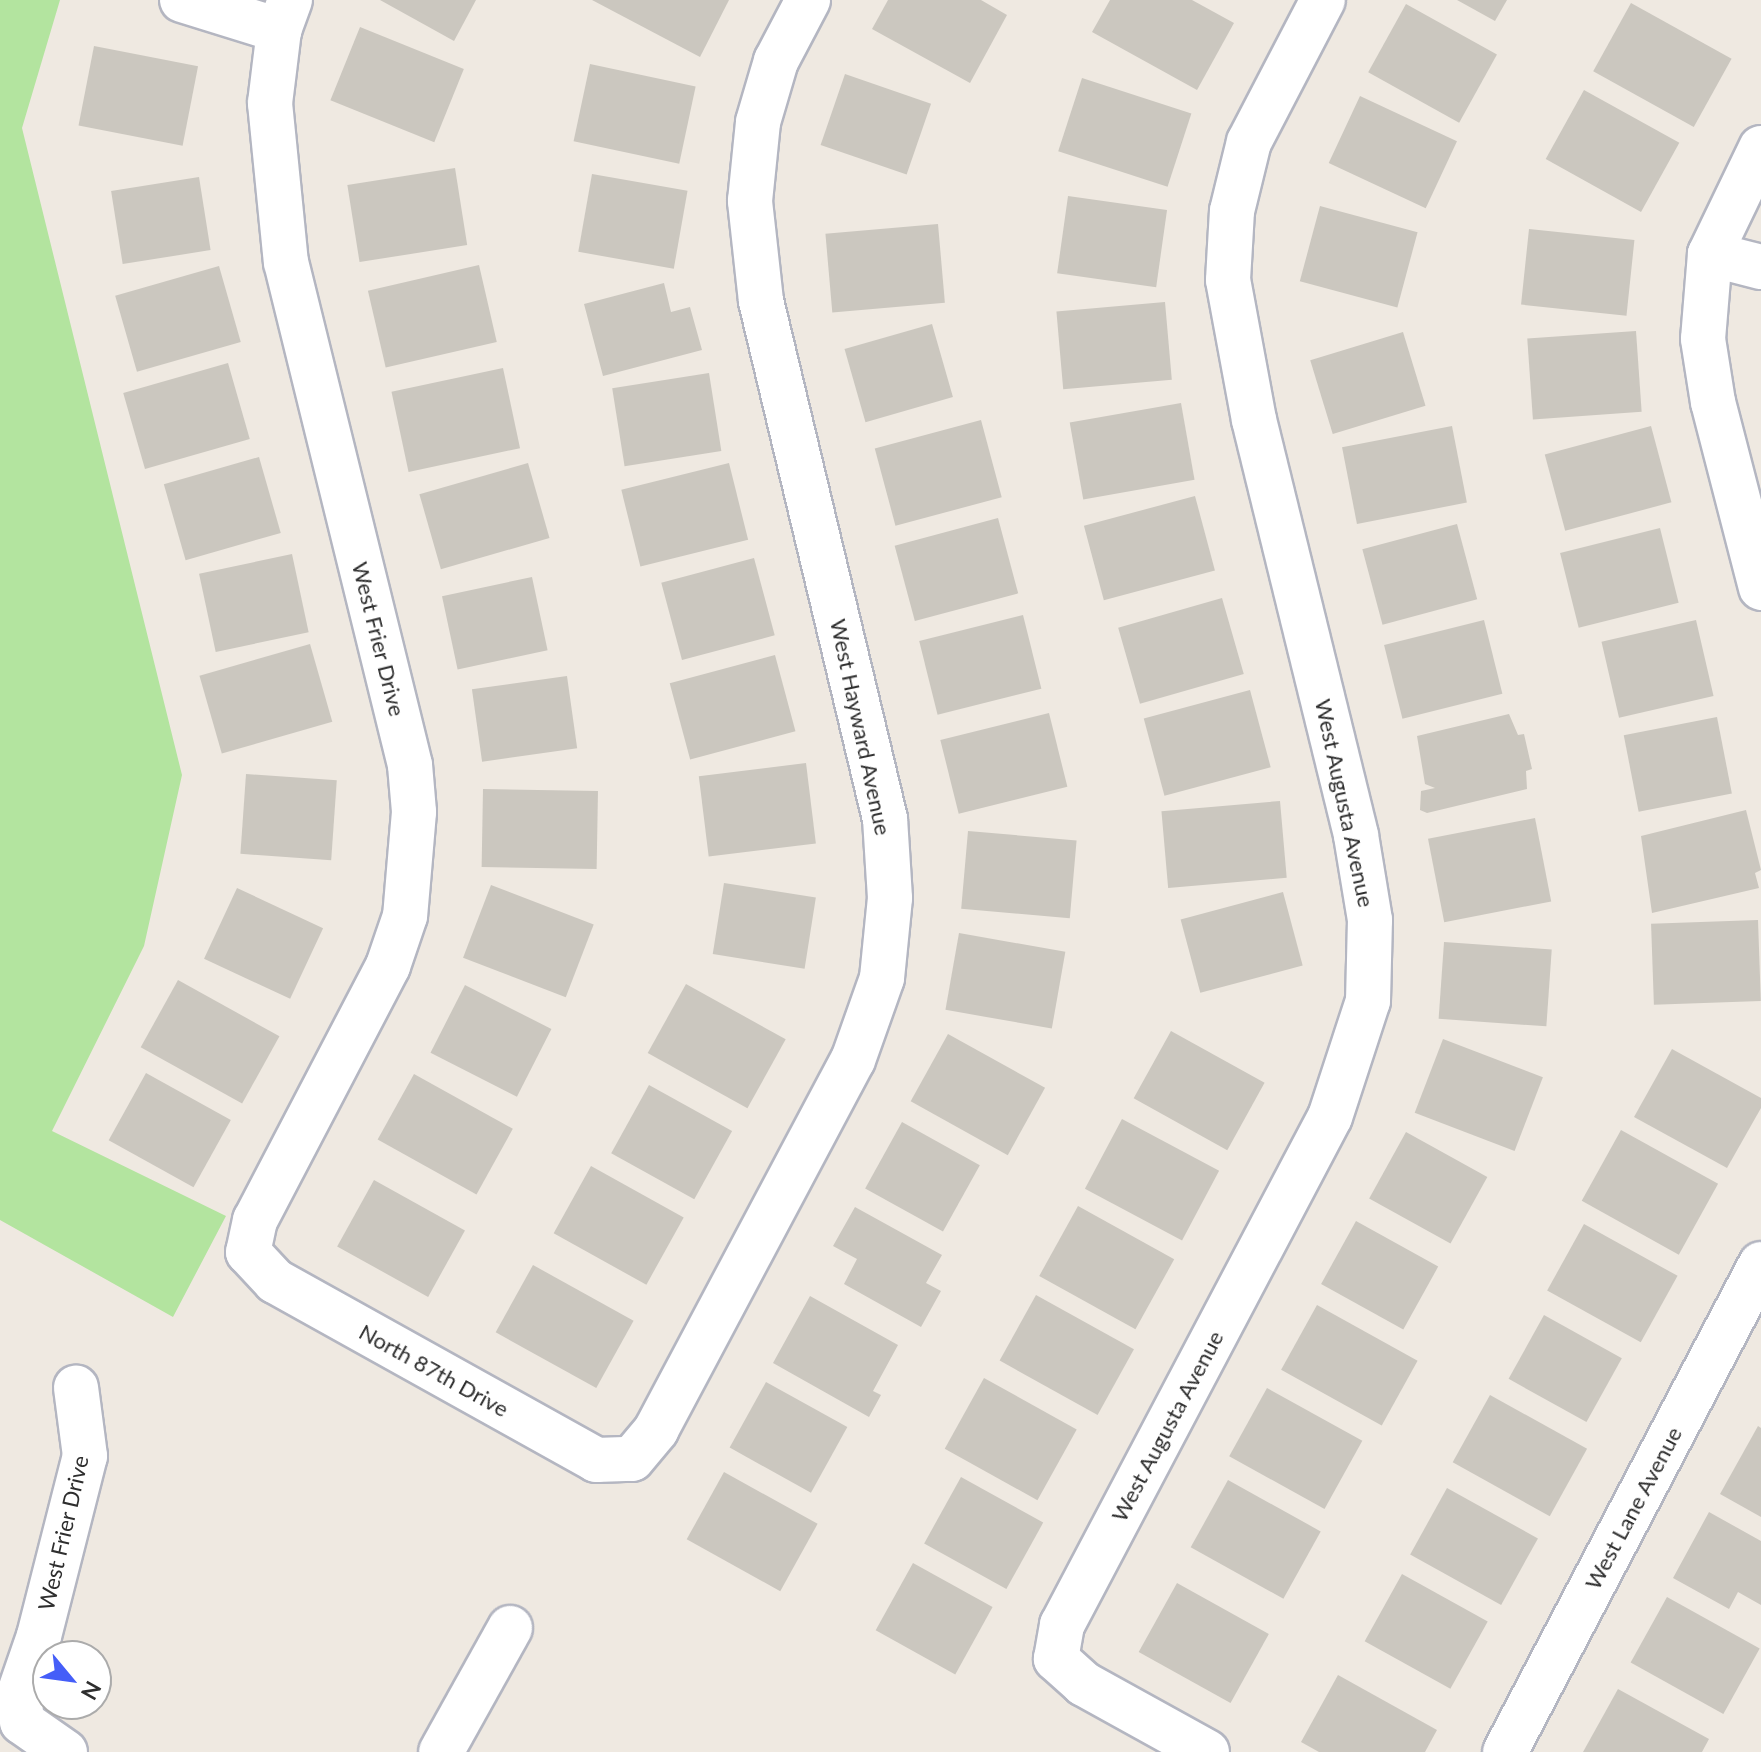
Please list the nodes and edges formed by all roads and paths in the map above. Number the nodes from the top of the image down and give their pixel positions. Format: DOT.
graph roads {
  1 [pos="182,0"];
  2 [pos="808,0"];
  3 [pos="1323,0"];
  4 [pos="285,15"];
  5 [pos="1761,148"];
  6 [pos="1710,254"];
  7 [pos="1761,267"];
  8 [pos="1761,588"];
  9 [pos="248,1252"];
  10 [pos="1761,1264"];
  11 [pos="76,1388"];
  12 [pos="632,1459"];
  13 [pos="510,1628"];
  14 [pos="65,1752"];
  15 [pos="441,1752"];
  16 [pos="1207,1752"];
  17 [pos="1505,1752"];
  1 -- 4 [label="street"];
  2 -- 12 [label="street, West Hayward Avenue"];
  3 -- 16 [label="street, West Augusta Avenue"];
  4 -- 9 [label="street, West Frier Drive"];
  5 -- 6 [label="street"];
  6 -- 7 [label="street"];
  6 -- 8 [label="street"];
  9 -- 12 [label="street, North 87th Drive"];
  10 -- 17 [label="street, West Lane Avenue"];
  11 -- 14 [label="street, West Frier Drive"];
  13 -- 15 [label="street"];
}
